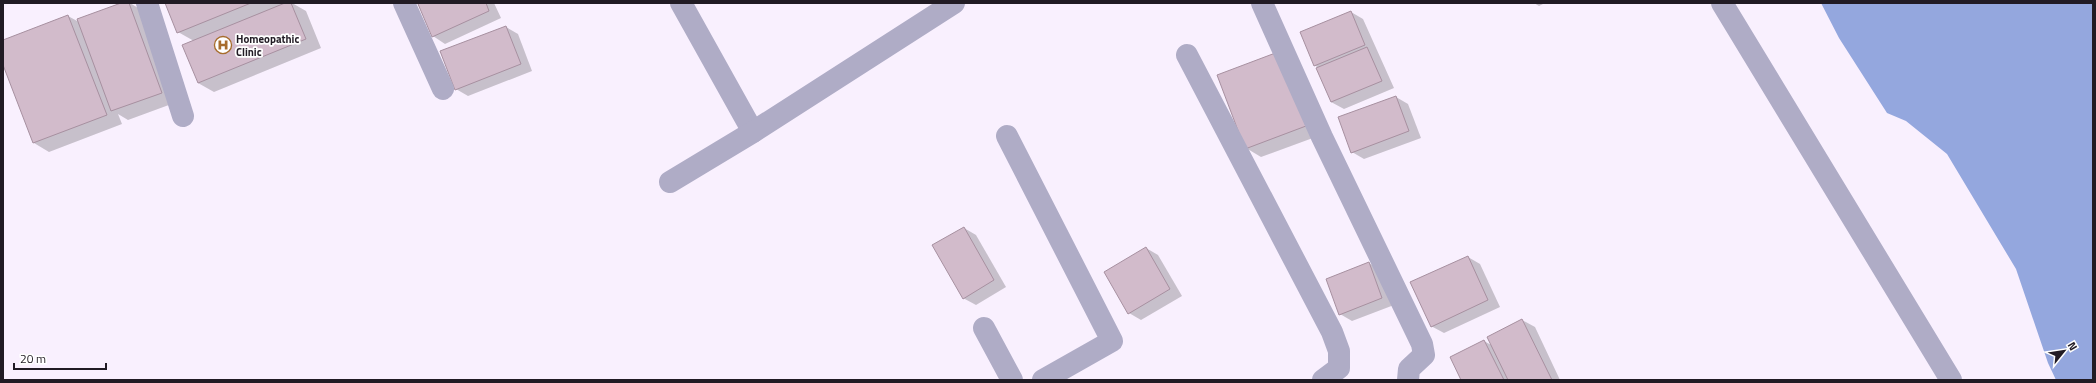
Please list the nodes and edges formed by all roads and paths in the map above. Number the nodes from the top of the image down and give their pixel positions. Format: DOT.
graph roads {
  1 [pos="147,3"];
  2 [pos="404,3"];
  3 [pos="681,3"];
  4 [pos="954,3"];
  5 [pos="1262,3"];
  6 [pos="1722,3"];
  7 [pos="1187,55"];
  8 [pos="443,89"];
  9 [pos="183,116"];
  10 [pos="754,132"];
  11 [pos="1007,136"];
  12 [pos="670,182"];
  13 [pos="984,328"];
  14 [pos="1012,380"];
  15 [pos="1043,380"];
  16 [pos="1324,380"];
  17 [pos="1408,380"];
  18 [pos="1951,380"];
  1 -- 9 [label="street"];
  2 -- 8 [label="street"];
  3 -- 10 [label="street"];
  4 -- 10 [label="street"];
  5 -- 17 [label="street"];
  6 -- 18 [label="street"];
  7 -- 16 [label="street"];
  10 -- 12 [label="street"];
  11 -- 15 [label="street"];
  13 -- 14 [label="street"];
}
